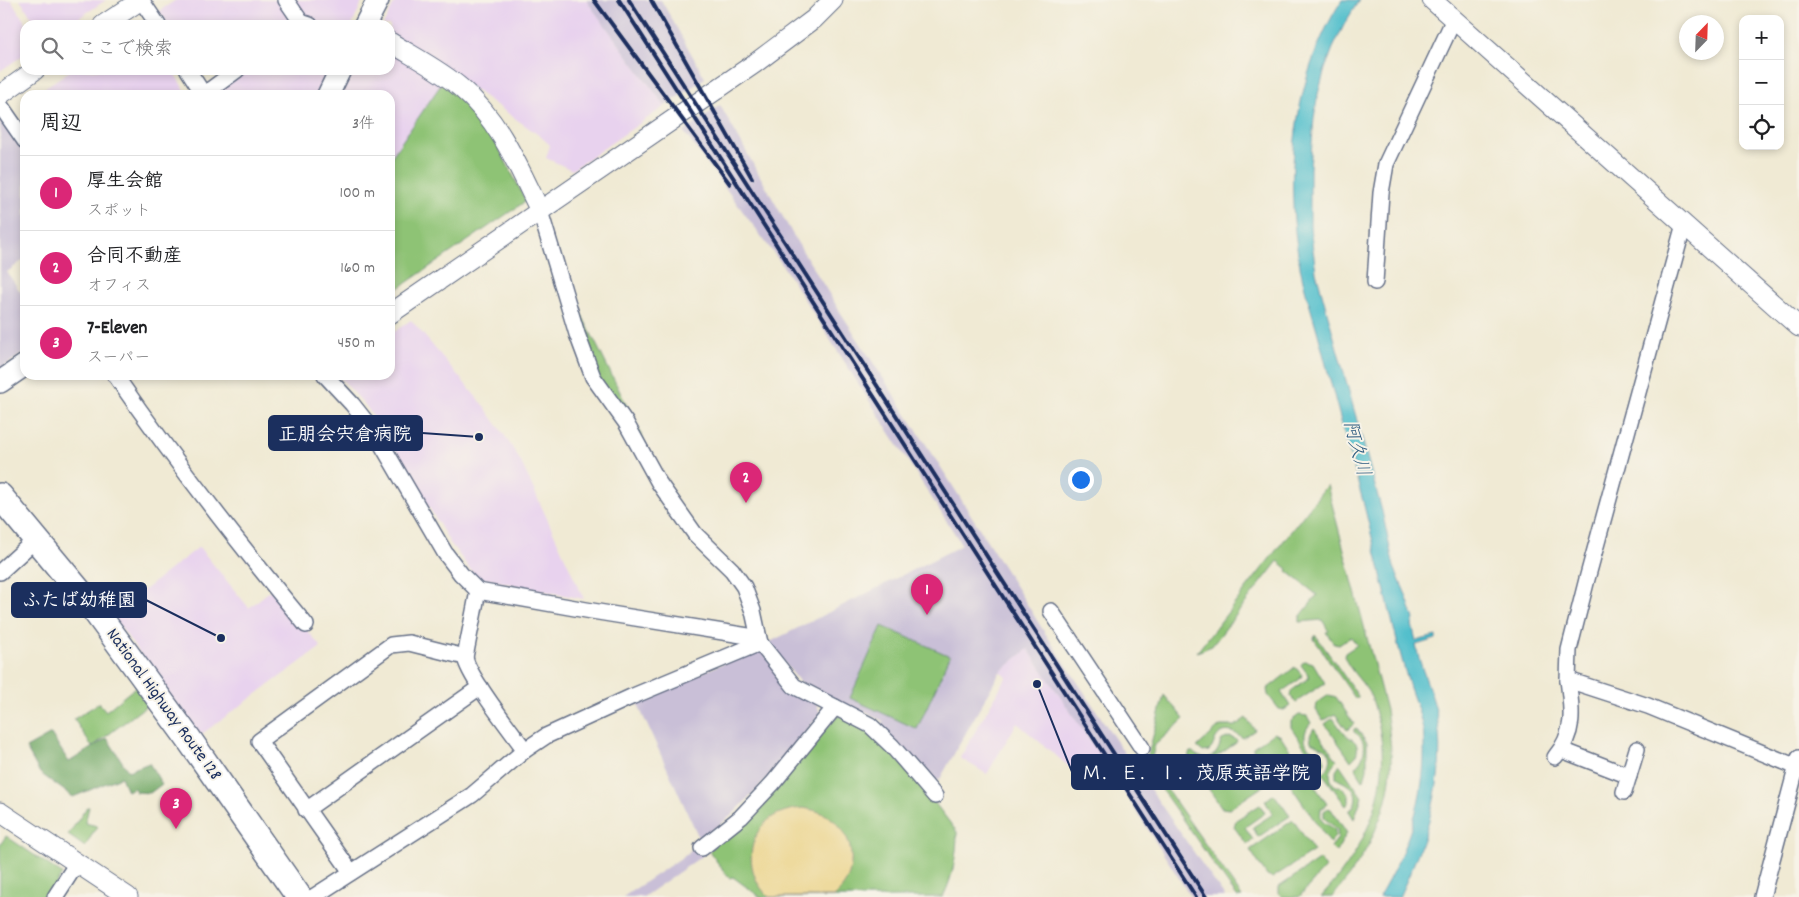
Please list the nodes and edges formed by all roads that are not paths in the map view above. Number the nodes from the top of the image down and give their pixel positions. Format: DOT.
graph roads {
  1 [pos="141,0"];
  2 [pos="286,0"];
  3 [pos="378,0"];
  4 [pos="833,0"];
  5 [pos="1432,0"];
  6 [pos="1454,19"];
  7 [pos="111,20"];
  8 [pos="155,20"];
  9 [pos="300,20"];
  10 [pos="368,20"];
  11 [pos="395,45"];
  12 [pos="28,75"];
  13 [pos="191,75"];
  14 [pos="230,75"];
  15 [pos="338,75"];
  16 [pos="201,90"];
  17 [pos="211,90"];
  18 [pos="330,90"];
  19 [pos="0,95"];
  20 [pos="0,105"];
  21 [pos="20,134"];
  22 [pos="540,211"];
  23 [pos="1684,224"];
  24 [pos="1375,282"];
  25 [pos="395,311"];
  26 [pos="1799,327"];
  27 [pos="20,368"];
  28 [pos="118,380"];
  29 [pos="330,380"];
  30 [pos="0,382"];
  31 [pos="0,496"];
  32 [pos="36,540"];
  33 [pos="0,572"];
  34 [pos="478,591"];
  35 [pos="1052,611"];
  36 [pos="306,625"];
  37 [pos="760,643"];
  38 [pos="465,657"];
  39 [pos="1568,680"];
  40 [pos="480,687"];
  41 [pos="834,707"];
  42 [pos="1142,748"];
  43 [pos="1637,749"];
  44 [pos="525,750"];
  45 [pos="1798,762"];
  46 [pos="1628,776"];
  47 [pos="1624,792"];
  48 [pos="934,796"];
  49 [pos="306,810"];
  50 [pos="0,812"];
  51 [pos="702,848"];
  52 [pos="77,863"];
  53 [pos="350,872"];
  54 [pos="54,897"];
  55 [pos="128,897"];
  56 [pos="299,897"];
  57 [pos="313,897"];
  58 [pos="1762,897"];
  1 -- 7 [label="street"];
  1 -- 8 [label="street"];
  2 -- 9 [label="street"];
  3 -- 10 [label="main road"];
  4 -- 22 [label="street"];
  5 -- 6 [label="street"];
  6 -- 23 [label="street"];
  6 -- 24 [label="street"];
  11 -- 22 [label="street"];
  12 -- 19 [label="street"];
  13 -- 16 [label="street"];
  14 -- 17 [label="street"];
  15 -- 18 [label="main road"];
  20 -- 21 [label="street"];
  22 -- 25 [label="street"];
  22 -- 37 [label="street"];
  23 -- 26 [label="street"];
  23 -- 39 [label="street"];
  27 -- 30 [label="main road"];
  28 -- 36 [label="street"];
  29 -- 34 [label="street"];
  31 -- 32 [label="highway, National Highway Route 128"];
  32 -- 33 [label="street"];
  32 -- 56 [label="highway, National Highway Route 128"];
  34 -- 37 [label="street"];
  34 -- 38 [label="street"];
  35 -- 42 [label="street"];
  37 -- 41 [label="street"];
  37 -- 44 [label="street"];
  38 -- 40 [label="street"];
  38 -- 49 [label="street"];
  39 -- 45 [label="street"];
  39 -- 46 [label="street"];
  40 -- 44 [label="street"];
  40 -- 49 [label="street"];
  41 -- 48 [label="street"];
  41 -- 51 [label="street"];
  43 -- 46 [label="street"];
  44 -- 53 [label="street"];
  45 -- 58 [label="street"];
  46 -- 47 [label="street"];
  49 -- 53 [label="street"];
  50 -- 52 [label="street"];
  52 -- 54 [label="street"];
  52 -- 55 [label="street"];
  53 -- 57 [label="street"];
}
